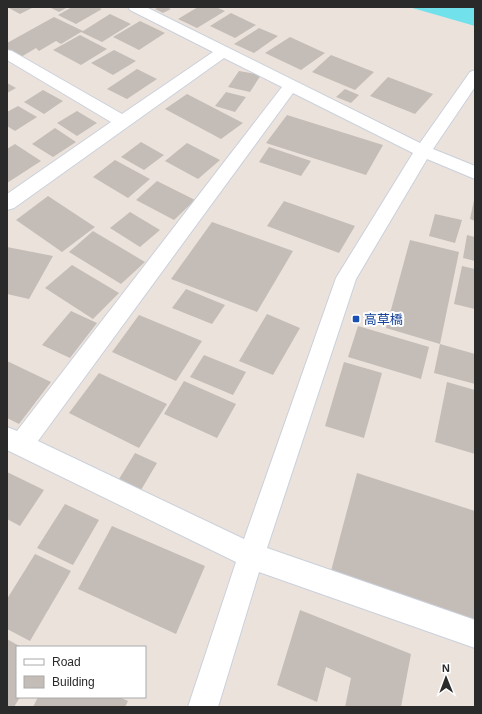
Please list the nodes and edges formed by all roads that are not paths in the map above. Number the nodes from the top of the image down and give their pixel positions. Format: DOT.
graph roads {
  1 [pos="135,7"];
  2 [pos="224,51"];
  3 [pos="7,54"];
  4 [pos="474,78"];
  5 [pos="291,85"];
  6 [pos="123,122"];
  7 [pos="423,151"];
  8 [pos="475,173"];
  9 [pos="7,203"];
  10 [pos="14,441"];
  11 [pos="251,556"];
  12 [pos="475,634"];
  13 [pos="203,707"];
  1 -- 2 [label="street"];
  2 -- 5 [label="street"];
  2 -- 6 [label="street"];
  3 -- 6 [label="street"];
  4 -- 7 [label="street"];
  5 -- 7 [label="street"];
  5 -- 10 [label="street"];
  6 -- 9 [label="street"];
  7 -- 8 [label="street"];
  7 -- 11 [label="street"];
  10 -- 11 [label="street"];
  11 -- 12 [label="street"];
  11 -- 13 [label="street"];
}
